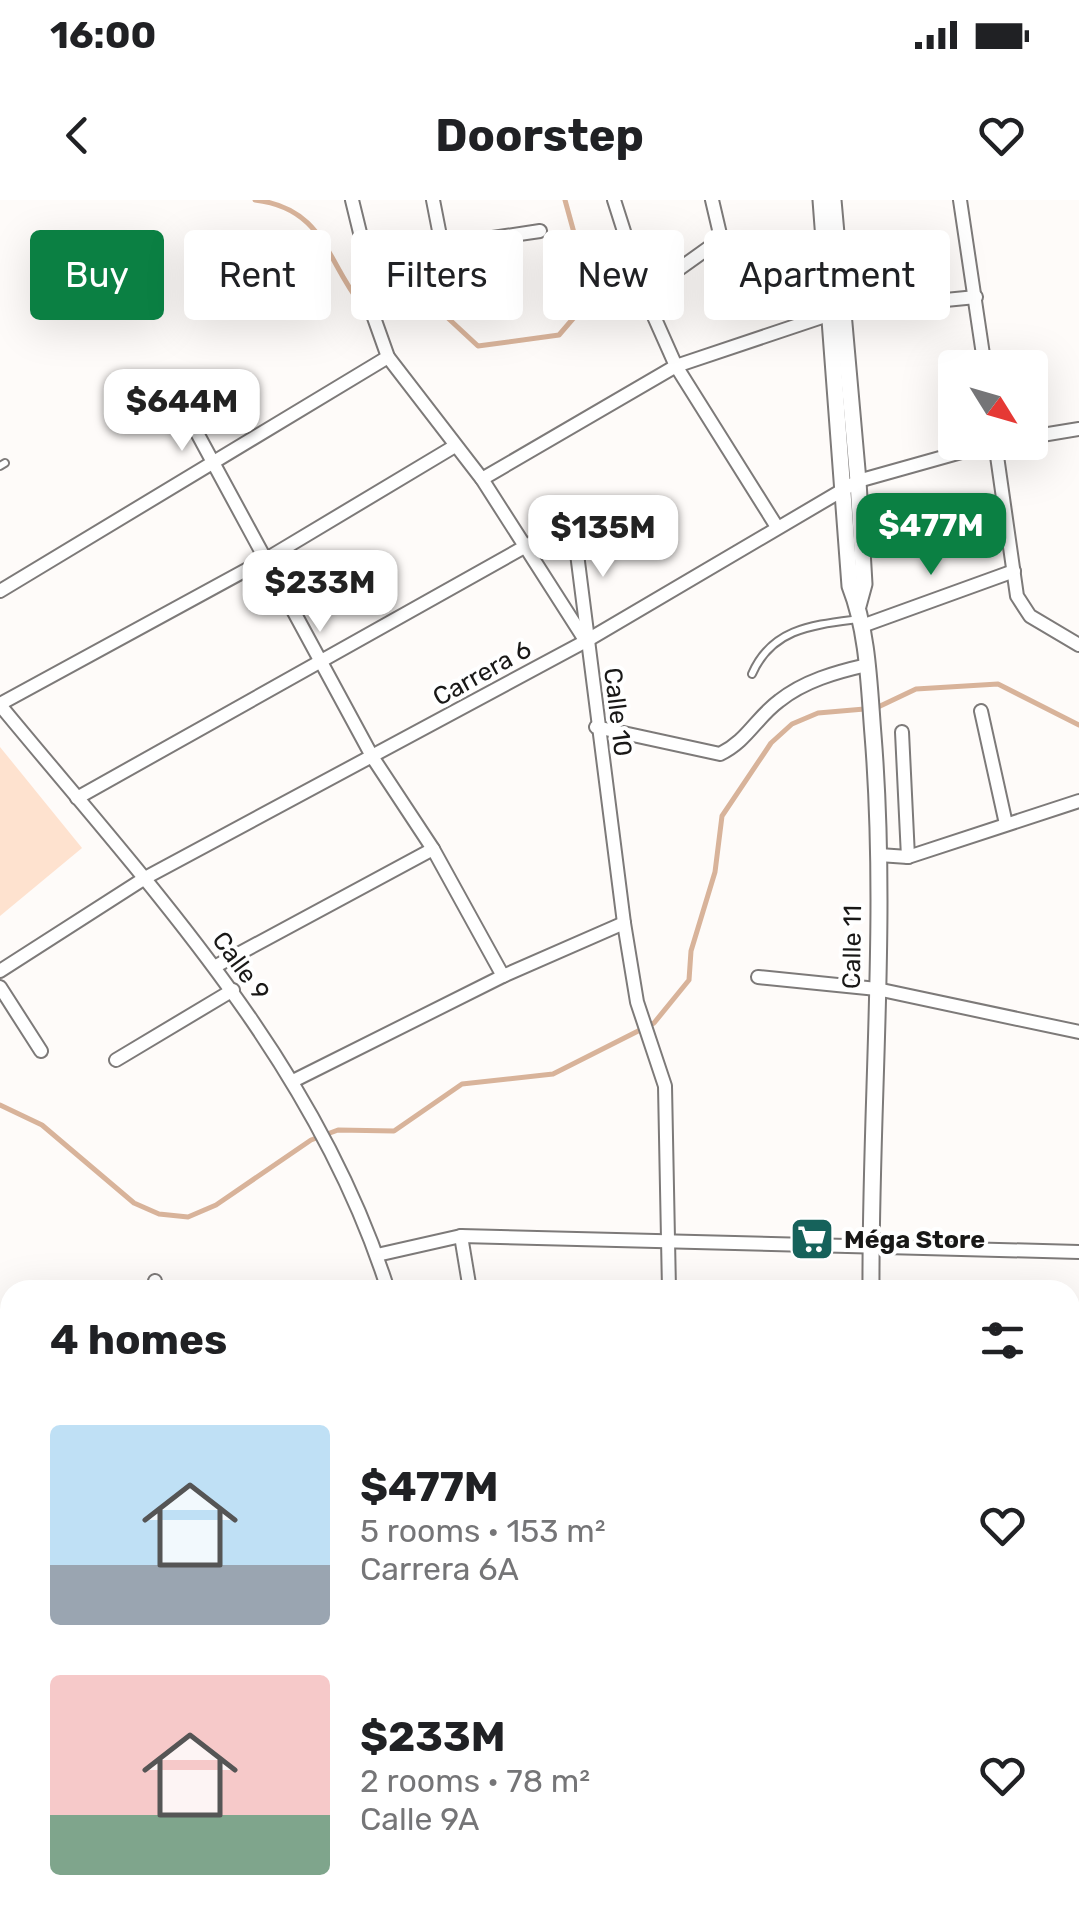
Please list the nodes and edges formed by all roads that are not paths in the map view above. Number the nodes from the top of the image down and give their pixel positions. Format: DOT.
graph roads {
  1 [pos="352,200"];
  2 [pos="433,200"];
  3 [pos="614,200"];
  4 [pos="712,200"];
  5 [pos="821,200"];
  6 [pos="833,200"];
  7 [pos="960,200"];
  8 [pos="358,230"];
  9 [pos="439,230"];
  10 [pos="624,230"];
  11 [pos="825,230"];
  12 [pos="834,230"];
  13 [pos="540,232"];
  14 [pos="523,234"];
  15 [pos="684,265"];
  16 [pos="976,297"];
  17 [pos="950,300"];
  18 [pos="375,320"];
  19 [pos="656,320"];
  20 [pos="813,320"];
  21 [pos="837,320"];
  22 [pos="838,320"];
  23 [pos="983,350"];
  24 [pos="388,357"];
  25 [pos="676,366"];
  26 [pos="189,418"];
  27 [pos="1079,429"];
  28 [pos="1048,434"];
  29 [pos="455,446"];
  30 [pos="215,459"];
  31 [pos="938,459"];
  32 [pos="998,460"];
  33 [pos="482,479"];
  34 [pos="858,481"];
  35 [pos="844,491"];
  36 [pos="777,527"];
  37 [pos="526,546"];
  38 [pos="268,558"];
  39 [pos="1014,571"];
  40 [pos="0,592"];
  41 [pos="860,617"];
  42 [pos="586,641"];
  43 [pos="1079,645"];
  44 [pos="320,660"];
  45 [pos="868,671"];
  46 [pos="752,674"];
  47 [pos="0,704"];
  48 [pos="981,711"];
  49 [pos="596,727"];
  50 [pos="902,732"];
  51 [pos="374,758"];
  52 [pos="76,798"];
  53 [pos="1079,801"];
  54 [pos="1006,824"];
  55 [pos="433,849"];
  56 [pos="879,855"];
  57 [pos="908,857"];
  58 [pos="145,878"];
  59 [pos="624,924"];
  60 [pos="216,966"];
  61 [pos="0,971"];
  62 [pos="503,976"];
  63 [pos="758,977"];
  64 [pos="0,987"];
  65 [pos="877,989"];
  66 [pos="233,990"];
  67 [pos="1079,1032"];
  68 [pos="42,1051"];
  69 [pos="116,1060"];
  70 [pos="293,1081"];
  71 [pos="461,1236"];
  72 [pos="670,1239"];
  73 [pos="871,1250"];
  74 [pos="1079,1252"];
  75 [pos="377,1255"];
  76 [pos="385,1280"];
  77 [pos="468,1280"];
  78 [pos="669,1280"];
  79 [pos="871,1280"];
  1 -- 8 [label="street, Calle 10"];
  2 -- 9 [label="street"];
  3 -- 10 [label="street"];
  4 -- 15 [label="street"];
  5 -- 11 [label="street, Calle 11"];
  6 -- 12 [label="street, Calle 11"];
  7 -- 16 [label="street"];
  13 -- 14 [label="street"];
  16 -- 17 [label="street"];
  16 -- 23 [label="street"];
  18 -- 24 [label="street, Calle 10"];
  19 -- 25 [label="street"];
  20 -- 25 [label="street"];
  21 -- 35 [label="street, Calle 11"];
  22 -- 34 [label="street, Calle 11"];
  24 -- 29 [label="street, Calle 10"];
  24 -- 30 [label="street"];
  25 -- 33 [label="street"];
  25 -- 36 [label="street"];
  26 -- 30 [label="street"];
  27 -- 28 [label="street"];
  29 -- 33 [label="street, Calle 10"];
  29 -- 38 [label="street"];
  30 -- 38 [label="street"];
  30 -- 40 [label="street"];
  31 -- 34 [label="street, Carrera 6"];
  32 -- 39 [label="street"];
  33 -- 37 [label="street, Calle 10"];
  34 -- 35 [label="street, Carrera 6"];
  34 -- 41 [label="street, Calle 11"];
  35 -- 36 [label="street, Carrera 6"];
  35 -- 41 [label="street, Calle 11"];
  36 -- 42 [label="street, Carrera 6"];
  37 -- 42 [label="street, Calle 10"];
  37 -- 42 [label="street"];
  37 -- 44 [label="street"];
  38 -- 44 [label="street"];
  38 -- 47 [label="street"];
  39 -- 41 [label="street"];
  39 -- 43 [label="street"];
  41 -- 45 [label="street, Calle 11"];
  41 -- 46 [label="lane"];
  42 -- 49 [label="street, Calle 10"];
  42 -- 51 [label="street, Carrera 6"];
  44 -- 51 [label="street"];
  44 -- 52 [label="street"];
  45 -- 49 [label="street"];
  45 -- 56 [label="street, Calle 11"];
  47 -- 52 [label="street, Calle 9"];
  48 -- 54 [label="street"];
  49 -- 59 [label="street, Calle 10"];
  50 -- 57 [label="street"];
  51 -- 55 [label="street"];
  51 -- 58 [label="street, Carrera 6"];
  52 -- 58 [label="street, Calle 9"];
  53 -- 54 [label="street"];
  54 -- 57 [label="street"];
  55 -- 60 [label="street"];
  55 -- 62 [label="street"];
  56 -- 57 [label="street"];
  56 -- 65 [label="street, Calle 11"];
  58 -- 60 [label="street, Calle 9"];
  58 -- 61 [label="street, Carrera 6"];
  59 -- 62 [label="street"];
  59 -- 72 [label="street, Calle 10"];
  60 -- 66 [label="street, Calle 9"];
  62 -- 70 [label="street"];
  63 -- 65 [label="street"];
  64 -- 68 [label="street"];
  65 -- 67 [label="street"];
  65 -- 73 [label="street, Calle 11"];
  66 -- 69 [label="street"];
  66 -- 70 [label="street, Calle 9"];
  70 -- 75 [label="street, Calle 9"];
  71 -- 72 [label="street"];
  71 -- 75 [label="street"];
  71 -- 77 [label="street"];
  72 -- 73 [label="street"];
  72 -- 78 [label="street, Calle 10"];
  73 -- 74 [label="street"];
  73 -- 79 [label="street, Calle 11"];
  75 -- 76 [label="street, Calle 9"];
}
